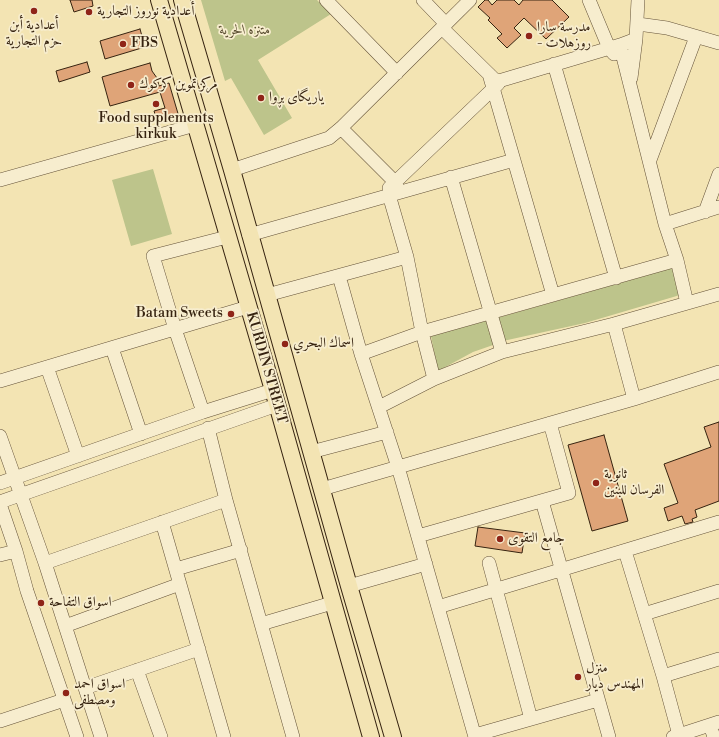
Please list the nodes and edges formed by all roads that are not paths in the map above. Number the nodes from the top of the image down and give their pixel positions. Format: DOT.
graph roads {
  1 [pos="159,0"];
  2 [pos="326,0"];
  3 [pos="423,0"];
  4 [pos="470,0"];
  5 [pos="589,0"];
  6 [pos="638,0"];
  7 [pos="183,5"];
  8 [pos="164,15"];
  9 [pos="638,24"];
  10 [pos="444,26"];
  11 [pos="696,37"];
  12 [pos="636,39"];
  13 [pos="719,43"];
  14 [pos="614,47"];
  15 [pos="554,64"];
  16 [pos="397,73"];
  17 [pos="494,82"];
  18 [pos="630,84"];
  19 [pos="195,125"];
  20 [pos="641,126"];
  21 [pos="341,128"];
  22 [pos="662,130"];
  23 [pos="514,160"];
  24 [pos="650,160"];
  25 [pos="232,170"];
  26 [pos="719,174"];
  27 [pos="452,178"];
  28 [pos="0,180"];
  29 [pos="391,192"];
  30 [pos="719,207"];
  31 [pos="705,212"];
  32 [pos="665,224"];
  33 [pos="250,235"];
  34 [pos="227,237"];
  35 [pos="407,257"];
  36 [pos="677,260"];
  37 [pos="339,276"];
  38 [pos="616,278"];
  39 [pos="719,294"];
  40 [pos="267,295"];
  41 [pos="552,295"];
  42 [pos="688,303"];
  43 [pos="248,307"];
  44 [pos="490,313"];
  45 [pos="614,324"];
  46 [pos="175,329"];
  47 [pos="422,332"];
  48 [pos="112,348"];
  49 [pos="502,352"];
  50 [pos="361,354"];
  51 [pos="48,367"];
  52 [pos="719,372"];
  53 [pos="434,379"];
  54 [pos="0,381"];
  55 [pos="273,390"];
  56 [pos="634,399"];
  57 [pos="277,405"];
  58 [pos="378,407"];
  59 [pos="203,412"];
  60 [pos="550,423"];
  61 [pos="208,428"];
  62 [pos="386,432"];
  63 [pos="141,434"];
  64 [pos="0,436"];
  65 [pos="311,452"];
  66 [pos="78,456"];
  67 [pos="398,467"];
  68 [pos="14,478"];
  69 [pos="0,483"];
  70 [pos="322,490"];
  71 [pos="20,495"];
  72 [pos="226,500"];
  73 [pos="542,501"];
  74 [pos="0,503"];
  75 [pos="162,522"];
  76 [pos="719,522"];
  77 [pos="418,536"];
  78 [pos="241,550"];
  79 [pos="16,551"];
  80 [pos="625,551"];
  81 [pos="0,555"];
  82 [pos="45,563"];
  83 [pos="489,563"];
  84 [pos="426,564"];
  85 [pos="176,569"];
  86 [pos="562,570"];
  87 [pos="180,584"];
  88 [pos="349,586"];
  89 [pos="496,590"];
  90 [pos="719,591"];
  91 [pos="332,603"];
  92 [pos="438,607"];
  93 [pos="644,614"];
  94 [pos="261,624"];
  95 [pos="65,626"];
  96 [pos="199,649"];
  97 [pos="719,659"];
  98 [pos="137,670"];
  99 [pos="663,676"];
  100 [pos="84,688"];
  101 [pos="64,700"];
  102 [pos="598,700"];
  103 [pos="531,719"];
  104 [pos="0,721"];
  105 [pos="714,728"];
  106 [pos="475,736"];
  107 [pos="676,736"];
  108 [pos="78,737"];
  109 [pos="101,737"];
  110 [pos="161,737"];
  111 [pos="224,737"];
  112 [pos="293,737"];
  113 [pos="371,737"];
  114 [pos="393,737"];
  115 [pos="609,737"];
  1 -- 8 [label="main road, KURDIN STREET"];
  2 -- 16 [label="street"];
  3 -- 10 [label="street"];
  4 -- 10 [label="street"];
  5 -- 14 [label="street"];
  6 -- 9 [label="street"];
  7 -- 8 [label="main road"];
  7 -- 25 [label="main road, KURDIN STREET"];
  8 -- 19 [label="main road, KURDIN STREET"];
  9 -- 11 [label="street"];
  9 -- 12 [label="street"];
  10 -- 16 [label="street"];
  10 -- 17 [label="street"];
  11 -- 13 [label="street"];
  11 -- 22 [label="street"];
  12 -- 14 [label="street"];
  12 -- 18 [label="street"];
  14 -- 15 [label="street"];
  14 -- 18 [label="street"];
  15 -- 17 [label="street"];
  15 -- 38 [label="street"];
  16 -- 21 [label="street"];
  17 -- 23 [label="street"];
  17 -- 29 [label="street"];
  18 -- 20 [label="street"];
  19 -- 28 [label="street"];
  19 -- 34 [label="main road, KURDIN STREET"];
  20 -- 22 [label="street"];
  20 -- 24 [label="street"];
  21 -- 25 [label="street"];
  21 -- 29 [label="street"];
  22 -- 24 [label="street"];
  23 -- 27 [label="street"];
  23 -- 41 [label="street"];
  24 -- 32 [label="street"];
  25 -- 33 [label="main road, KURDIN STREET"];
  26 -- 31 [label="street"];
  27 -- 29 [label="street"];
  27 -- 44 [label="street"];
  29 -- 33 [label="street"];
  29 -- 35 [label="street"];
  30 -- 31 [label="street"];
  31 -- 32 [label="street"];
  32 -- 36 [label="street"];
  33 -- 40 [label="main road, KURDIN STREET"];
  34 -- 43 [label="main road, KURDIN STREET"];
  34 -- 46 [label="street"];
  35 -- 37 [label="street"];
  35 -- 47 [label="street"];
  36 -- 38 [label="street"];
  36 -- 42 [label="street"];
  37 -- 40 [label="street"];
  37 -- 50 [label="street"];
  38 -- 41 [label="street"];
  39 -- 42 [label="street"];
  40 -- 65 [label="main road, KURDIN STREET"];
  41 -- 44 [label="street"];
  42 -- 45 [label="street"];
  43 -- 46 [label="street"];
  43 -- 55 [label="main road, KURDIN STREET"];
  44 -- 47 [label="street"];
  44 -- 49 [label="street"];
  45 -- 49 [label="street"];
  45 -- 56 [label="street"];
  46 -- 48 [label="street"];
  46 -- 59 [label="street"];
  47 -- 50 [label="street"];
  47 -- 53 [label="street"];
  48 -- 51 [label="street"];
  48 -- 63 [label="street"];
  49 -- 53 [label="street"];
  50 -- 58 [label="street"];
  51 -- 54 [label="street"];
  51 -- 66 [label="street"];
  52 -- 56 [label="street"];
  53 -- 58 [label="street"];
  55 -- 57 [label="main road, KURDIN STREET"];
  55 -- 59 [label="street"];
  56 -- 60 [label="street"];
  57 -- 61 [label="street"];
  57 -- 91 [label="main road, KURDIN STREET"];
  58 -- 62 [label="street"];
  59 -- 63 [label="street"];
  60 -- 67 [label="street"];
  60 -- 73 [label="street"];
  61 -- 71 [label="street"];
  61 -- 72 [label="street"];
  62 -- 65 [label="street"];
  62 -- 67 [label="street"];
  63 -- 66 [label="street"];
  64 -- 68 [label="street"];
  65 -- 70 [label="main road, KURDIN STREET"];
  66 -- 68 [label="street"];
  67 -- 70 [label="street"];
  67 -- 77 [label="street"];
  68 -- 69 [label="street"];
  68 -- 71 [label="street"];
  70 -- 88 [label="main road, KURDIN STREET"];
  71 -- 74 [label="street"];
  71 -- 82 [label="street"];
  72 -- 75 [label="street"];
  72 -- 78 [label="street"];
  73 -- 77 [label="street"];
  73 -- 86 [label="street"];
  74 -- 79 [label="street"];
  75 -- 82 [label="street"];
  75 -- 85 [label="street"];
  76 -- 80 [label="street"];
  77 -- 84 [label="street"];
  78 -- 85 [label="street"];
  78 -- 94 [label="street"];
  79 -- 81 [label="street"];
  79 -- 101 [label="street"];
  80 -- 86 [label="street"];
  80 -- 93 [label="street"];
  82 -- 95 [label="street"];
  83 -- 89 [label="street"];
  84 -- 88 [label="street"];
  84 -- 92 [label="street"];
  85 -- 87 [label="street"];
  86 -- 89 [label="street"];
  86 -- 102 [label="street"];
  87 -- 95 [label="street"];
  87 -- 96 [label="street"];
  88 -- 114 [label="main road, KURDIN STREET"];
  89 -- 92 [label="street"];
  89 -- 103 [label="street"];
  90 -- 93 [label="street"];
  91 -- 94 [label="street"];
  91 -- 113 [label="main road, KURDIN STREET"];
  92 -- 106 [label="street"];
  93 -- 99 [label="street"];
  94 -- 112 [label="street"];
  95 -- 100 [label="street"];
  96 -- 98 [label="street"];
  96 -- 111 [label="street"];
  97 -- 99 [label="street"];
  98 -- 100 [label="street"];
  98 -- 110 [label="street"];
  99 -- 107 [label="street"];
  100 -- 109 [label="street"];
  101 -- 104 [label="street"];
  101 -- 108 [label="street"];
  102 -- 103 [label="street"];
  102 -- 115 [label="street"];
  103 -- 106 [label="street"];
  105 -- 107 [label="street"];
}
